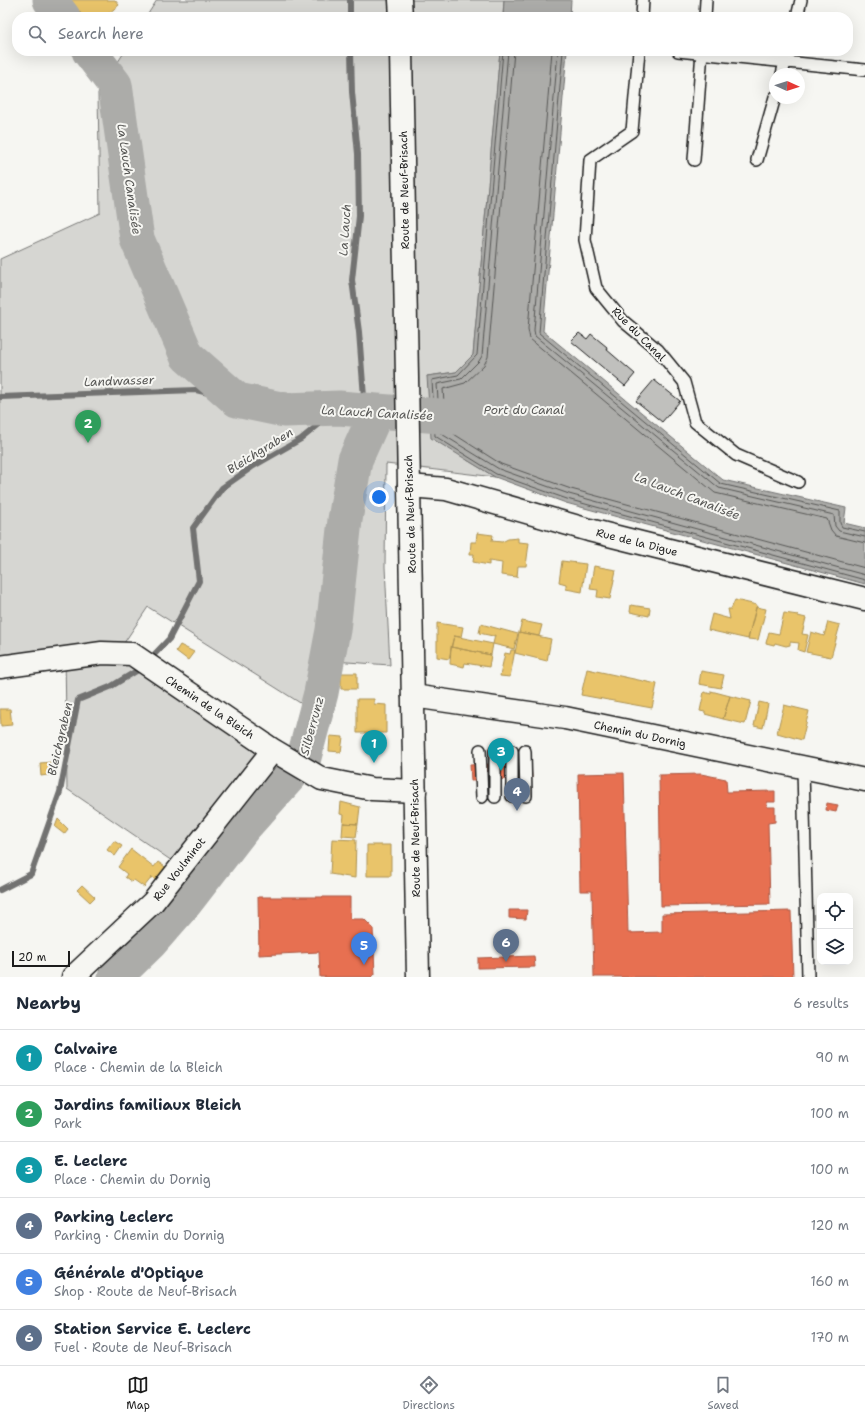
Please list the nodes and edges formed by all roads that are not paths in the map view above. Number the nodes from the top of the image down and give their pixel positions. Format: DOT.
graph roads {
  1 [pos="400,0"];
  2 [pos="643,0"];
  3 [pos="706,0"];
  4 [pos="801,0"];
  5 [pos="401,12"];
  6 [pos="642,12"];
  7 [pos="705,12"];
  8 [pos="798,12"];
  9 [pos="401,56"];
  10 [pos="640,56"];
  11 [pos="702,56"];
  12 [pos="786,56"];
  13 [pos="783,68"];
  14 [pos="865,70"];
  15 [pos="773,104"];
  16 [pos="694,160"];
  17 [pos="757,160"];
  18 [pos="798,482"];
  19 [pos="409,486"];
  20 [pos="865,599"];
  21 [pos="0,667"];
  22 [pos="413,696"];
  23 [pos="480,750"];
  24 [pos="495,750"];
  25 [pos="512,751"];
  26 [pos="525,751"];
  27 [pos="280,754"];
  28 [pos="803,768"];
  29 [pos="865,780"];
  30 [pos="415,791"];
  31 [pos="495,796"];
  32 [pos="512,796"];
  33 [pos="526,796"];
  34 [pos="482,797"];
  35 [pos="73,977"];
  36 [pos="418,977"];
  37 [pos="808,977"];
  1 -- 5 [label="street"];
  2 -- 6 [label="lane"];
  3 -- 7 [label="lane"];
  4 -- 8 [label="lane"];
  9 -- 19 [label="street, Route de Neuf-Brisach"];
  10 -- 18 [label="lane, Rue du Canal"];
  11 -- 16 [label="lane"];
  12 -- 13 [label="lane"];
  12 -- 14 [label="lane"];
  15 -- 17 [label="lane"];
  19 -- 20 [label="street, Rue de la Digue"];
  19 -- 22 [label="street, Route de Neuf-Brisach"];
  21 -- 27 [label="street, Chemin de la Bleich"];
  22 -- 28 [label="street, Chemin du Dornig"];
  22 -- 30 [label="street, Route de Neuf-Brisach"];
  23 -- 34 [label="lane"];
  24 -- 31 [label="lane"];
  25 -- 32 [label="lane"];
  26 -- 33 [label="lane"];
  27 -- 30 [label="street, Chemin de la Bleich"];
  27 -- 35 [label="street, Rue Voulminot"];
  28 -- 29 [label="street, Chemin du Dornig"];
  28 -- 37 [label="lane"];
  30 -- 36 [label="street, Route de Neuf-Brisach"];
}
